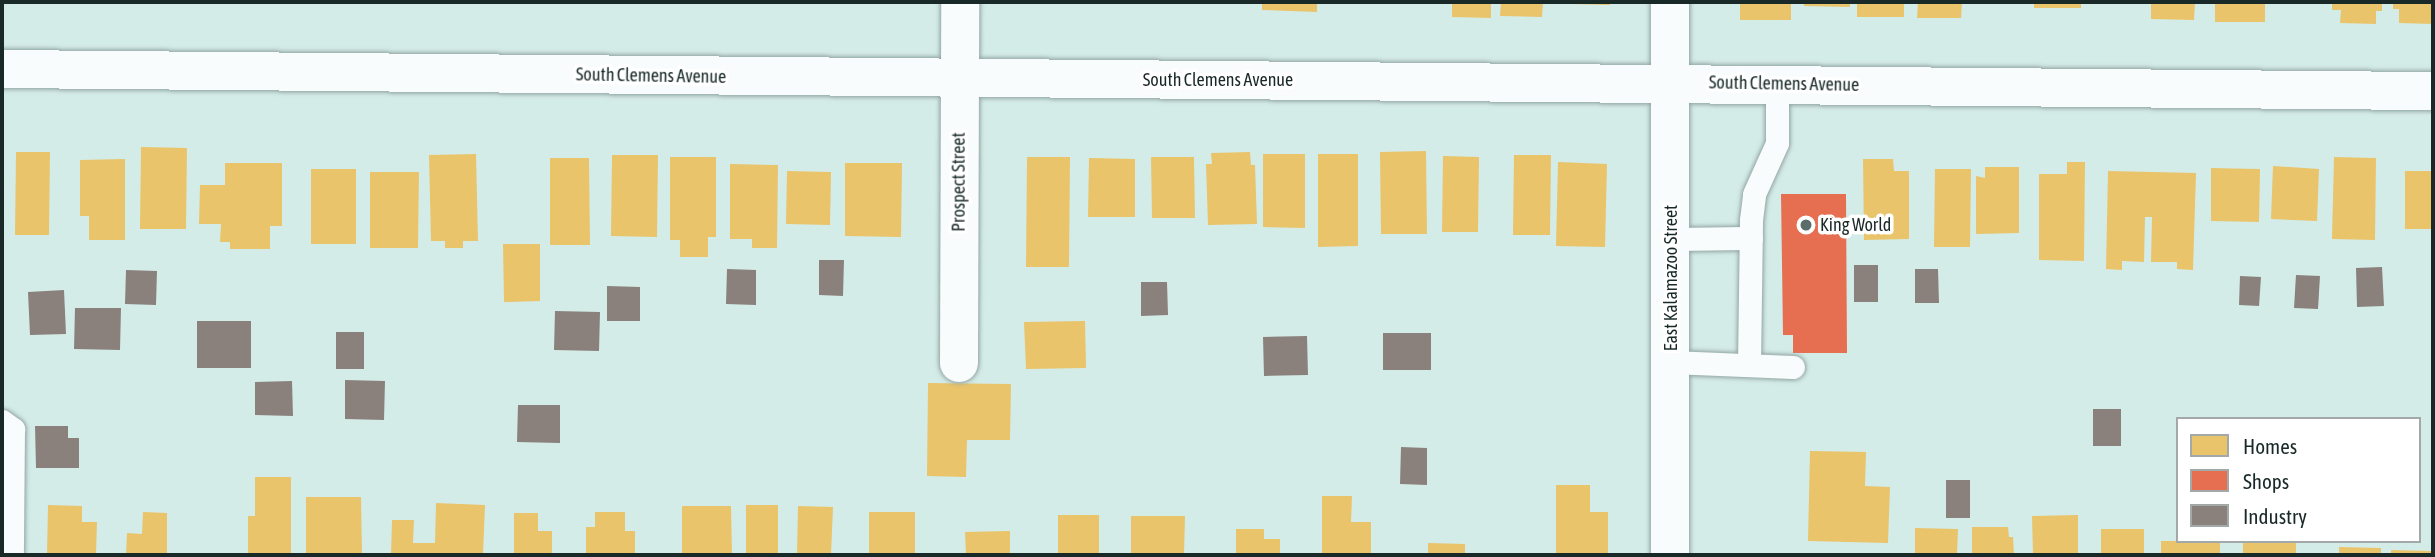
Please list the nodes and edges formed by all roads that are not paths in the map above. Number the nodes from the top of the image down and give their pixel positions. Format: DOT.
graph roads {
  1 [pos="960,2"];
  2 [pos="1670,2"];
  3 [pos="2,69"];
  4 [pos="960,79"];
  5 [pos="1671,82"];
  6 [pos="1777,85"];
  7 [pos="2433,90"];
  8 [pos="1751,238"];
  9 [pos="1670,239"];
  10 [pos="1670,362"];
  11 [pos="959,363"];
  12 [pos="1749,365"];
  13 [pos="1793,367"];
  14 [pos="2,421"];
  15 [pos="12,555"];
  16 [pos="1670,555"];
  1 -- 4 [label="street, Prospect Street"];
  2 -- 5 [label="street, East Kalamazoo Street"];
  3 -- 4 [label="street, South Clemens Avenue"];
  4 -- 5 [label="street, South Clemens Avenue"];
  4 -- 11 [label="street, Prospect Street"];
  5 -- 6 [label="street, South Clemens Avenue"];
  5 -- 9 [label="street, East Kalamazoo Street"];
  6 -- 7 [label="street, South Clemens Avenue"];
  6 -- 8 [label="lane"];
  8 -- 9 [label="lane"];
  8 -- 12 [label="lane"];
  9 -- 10 [label="street, East Kalamazoo Street"];
  10 -- 12 [label="lane"];
  10 -- 16 [label="street, East Kalamazoo Street"];
  12 -- 13 [label="lane"];
  14 -- 15 [label="lane"];
}
